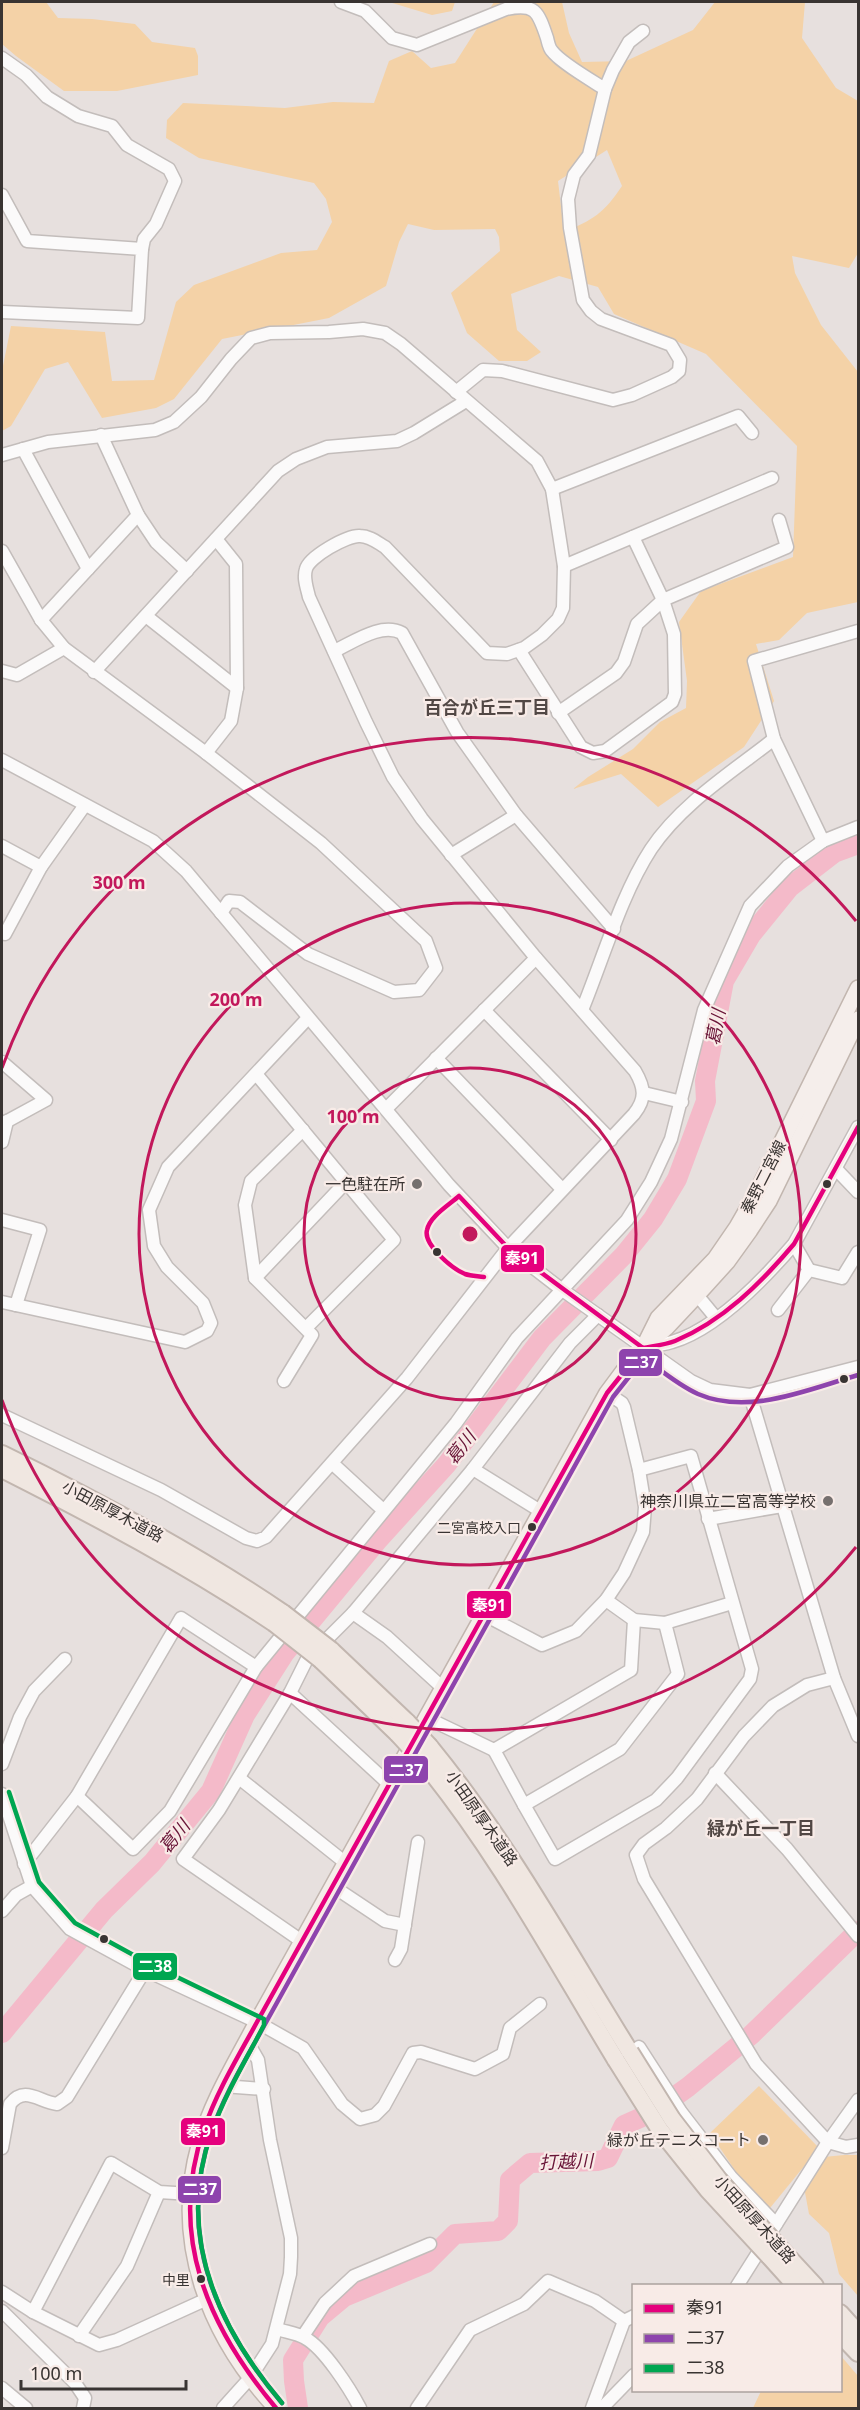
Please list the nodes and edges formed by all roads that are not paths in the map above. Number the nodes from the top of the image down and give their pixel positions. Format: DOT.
graph roads {
  1 [pos="341,2"];
  2 [pos="643,31"];
  3 [pos="2,58"];
  4 [pos="605,89"];
  5 [pos="2,195"];
  6 [pos="142,249"];
  7 [pos="2,312"];
  8 [pos="461,397"];
  9 [pos="752,433"];
  10 [pos="101,435"];
  11 [pos="22,449"];
  12 [pos="2,455"];
  13 [pos="772,478"];
  14 [pos="552,489"];
  15 [pos="138,515"];
  16 [pos="779,520"];
  17 [pos="633,537"];
  18 [pos="216,539"];
  19 [pos="2,550"];
  20 [pos="564,566"];
  21 [pos="88,569"];
  22 [pos="187,571"];
  23 [pos="663,600"];
  24 [pos="146,616"];
  25 [pos="41,620"];
  26 [pos="858,632"];
  27 [pos="64,648"];
  28 [pos="334,651"];
  29 [pos="519,651"];
  30 [pos="2,671"];
  31 [pos="94,672"];
  32 [pos="237,688"];
  33 [pos="558,713"];
  34 [pos="774,739"];
  35 [pos="206,753"];
  36 [pos="2,760"];
  37 [pos="85,805"];
  38 [pos="516,814"];
  39 [pos="858,827"];
  40 [pos="823,841"];
  41 [pos="2,846"];
  42 [pos="451,855"];
  43 [pos="41,867"];
  44 [pos="221,913"];
  45 [pos="615,929"];
  46 [pos="2,932"];
  47 [pos="536,958"];
  48 [pos="858,988"];
  49 [pos="484,1010"];
  50 [pos="582,1010"];
  51 [pos="308,1018"];
  52 [pos="855,1020"];
  53 [pos="436,1058"];
  54 [pos="2,1062"];
  55 [pos="257,1075"];
  56 [pos="644,1093"];
  57 [pos="682,1102"];
  58 [pos="386,1109"];
  59 [pos="4,1122"];
  60 [pos="858,1126"];
  61 [pos="303,1130"];
  62 [pos="611,1140"];
  63 [pos="2,1142"];
  64 [pos="836,1169"];
  65 [pos="346,1182"];
  66 [pos="562,1190"];
  67 [pos="858,1193"];
  68 [pos="2,1220"];
  69 [pos="794,1244"];
  70 [pos="508,1248"];
  71 [pos="858,1252"];
  72 [pos="809,1270"];
  73 [pos="255,1278"];
  74 [pos="564,1292"];
  75 [pos="697,1295"];
  76 [pos="2,1302"];
  77 [pos="16,1305"];
  78 [pos="778,1310"];
  79 [pos="594,1312"];
  80 [pos="716,1318"];
  81 [pos="306,1328"];
  82 [pos="643,1348"];
  83 [pos="858,1367"];
  84 [pos="284,1381"];
  85 [pos="608,1393"];
  86 [pos="750,1395"];
  87 [pos="2,1415"];
  88 [pos="2,1454"];
  89 [pos="332,1463"];
  90 [pos="2,1469"];
  91 [pos="473,1469"];
  92 [pos="639,1470"];
  93 [pos="782,1506"];
  94 [pos="383,1510"];
  95 [pos="542,1512"];
  96 [pos="708,1519"];
  97 [pos="606,1600"];
  98 [pos="732,1603"];
  99 [pos="353,1613"];
  100 [pos="485,1615"];
  101 [pos="278,1618"];
  102 [pos="634,1620"];
  103 [pos="665,1623"];
  104 [pos="64,1659"];
  105 [pos="256,1667"];
  106 [pos="834,1678"];
  107 [pos="444,1689"];
  108 [pos="290,1694"];
  109 [pos="427,1719"];
  110 [pos="858,1736"];
  111 [pos="494,1750"];
  112 [pos="2,1764"];
  113 [pos="715,1773"];
  114 [pos="239,1778"];
  115 [pos="390,1785"];
  116 [pos="2,1794"];
  117 [pos="76,1796"];
  118 [pos="524,1805"];
  119 [pos="6,1809"];
  120 [pos="2,1822"];
  121 [pos="418,1842"];
  122 [pos="24,1864"];
  123 [pos="347,1864"];
  124 [pos="32,1886"];
  125 [pos="334,1887"];
  126 [pos="2,1911"];
  127 [pos="405,1925"];
  128 [pos="856,1933"];
  129 [pos="303,1942"];
  130 [pos="395,1960"];
  131 [pos="145,1970"];
  132 [pos="540,2004"];
  133 [pos="257,2022"];
  134 [pos="247,2040"];
  135 [pos="628,2053"];
  136 [pos="223,2086"];
  137 [pos="264,2088"];
  138 [pos="858,2100"];
  139 [pos="828,2142"];
  140 [pos="858,2145"];
  141 [pos="2,2148"];
  142 [pos="159,2192"];
  143 [pos="191,2194"];
  144 [pos="776,2224"];
  145 [pos="430,2244"];
  146 [pos="773,2250"];
  147 [pos="738,2284"];
  148 [pos="795,2284"];
  149 [pos="813,2284"];
  150 [pos="2,2292"];
  151 [pos="205,2300"];
  152 [pos="2,2311"];
  153 [pos="33,2312"];
  154 [pos="842,2315"];
  155 [pos="629,2319"];
  156 [pos="277,2329"];
  157 [pos="858,2333"];
  158 [pos="79,2336"];
  159 [pos="842,2336"];
  160 [pos="308,2339"];
  161 [pos="858,2353"];
  162 [pos="632,2376"];
  163 [pos="250,2378"];
  164 [pos="2,2388"];
  165 [pos="26,2409"];
  166 [pos="83,2409"];
  167 [pos="224,2409"];
  168 [pos="276,2409"];
  169 [pos="360,2409"];
  170 [pos="417,2409"];
  171 [pos="592,2409"];
  172 [pos="602,2409"];
  1 -- 4 [label="street"];
  2 -- 4 [label="street"];
  3 -- 6 [label="street"];
  4 -- 8 [label="street"];
  5 -- 6 [label="street"];
  6 -- 7 [label="street"];
  8 -- 10 [label="street"];
  8 -- 14 [label="street"];
  8 -- 18 [label="street"];
  9 -- 14 [label="street"];
  10 -- 11 [label="street"];
  10 -- 15 [label="street"];
  11 -- 12 [label="street"];
  11 -- 21 [label="street"];
  13 -- 17 [label="street"];
  14 -- 20 [label="street"];
  15 -- 21 [label="street"];
  15 -- 22 [label="street"];
  16 -- 23 [label="street"];
  17 -- 20 [label="street"];
  17 -- 23 [label="street"];
  18 -- 22 [label="street"];
  18 -- 32 [label="street"];
  19 -- 25 [label="street"];
  20 -- 29 [label="street"];
  21 -- 25 [label="street"];
  22 -- 24 [label="street"];
  23 -- 33 [label="street"];
  23 -- 33 [label="street"];
  24 -- 31 [label="street"];
  24 -- 32 [label="street"];
  25 -- 27 [label="street"];
  26 -- 34 [label="street"];
  27 -- 30 [label="street"];
  27 -- 31 [label="street"];
  28 -- 29 [label="street"];
  28 -- 38 [label="street"];
  28 -- 42 [label="street"];
  29 -- 33 [label="street"];
  31 -- 35 [label="street"];
  32 -- 35 [label="street"];
  34 -- 40 [label="street"];
  34 -- 45 [label="street"];
  35 -- 44 [label="street"];
  36 -- 37 [label="street"];
  37 -- 43 [label="street"];
  37 -- 44 [label="street"];
  38 -- 42 [label="street"];
  38 -- 45 [label="street"];
  39 -- 40 [label="street"];
  40 -- 57 [label="street"];
  41 -- 43 [label="street"];
  42 -- 47 [label="street"];
  43 -- 46 [label="street"];
  44 -- 51 [label="street"];
  45 -- 50 [label="street"];
  47 -- 49 [label="street"];
  47 -- 50 [label="street"];
  48 -- 52 [label="main road, 秦野二宮線"];
  49 -- 53 [label="street"];
  49 -- 62 [label="street"];
  50 -- 56 [label="street"];
  51 -- 55 [label="street"];
  51 -- 58 [label="street"];
  52 -- 75 [label="main road, 秦野二宮線"];
  52 -- 82 [label="main road, 秦野二宮線"];
  53 -- 58 [label="street"];
  53 -- 66 [label="street"];
  54 -- 59 [label="street"];
  55 -- 61 [label="street"];
  55 -- 77 [label="street"];
  56 -- 57 [label="street"];
  56 -- 62 [label="street"];
  57 -- 74 [label="street"];
  58 -- 70 [label="street"];
  59 -- 63 [label="street"];
  60 -- 64 [label="street"];
  61 -- 65 [label="street"];
  61 -- 73 [label="street"];
  62 -- 66 [label="street"];
  64 -- 67 [label="street"];
  64 -- 69 [label="street"];
  65 -- 73 [label="street"];
  65 -- 81 [label="street"];
  66 -- 70 [label="street"];
  68 -- 77 [label="street"];
  69 -- 72 [label="street"];
  69 -- 80 [label="street"];
  70 -- 74 [label="street"];
  70 -- 89 [label="street"];
  71 -- 72 [label="street"];
  72 -- 78 [label="street"];
  73 -- 81 [label="street"];
  74 -- 79 [label="street"];
  74 -- 94 [label="street"];
  75 -- 80 [label="street"];
  75 -- 82 [label="main road, 秦野二宮線"];
  76 -- 77 [label="street"];
  79 -- 82 [label="street"];
  79 -- 91 [label="street"];
  80 -- 82 [label="street"];
  81 -- 84 [label="street"];
  82 -- 85 [label="main road, 秦野二宮線"];
  82 -- 86 [label="street"];
  83 -- 86 [label="street"];
  85 -- 92 [label="street"];
  85 -- 95 [label="main road, 秦野二宮線"];
  86 -- 93 [label="street"];
  87 -- 89 [label="street"];
  88 -- 101 [label="highway, 小田原厚木道路"];
  89 -- 94 [label="street"];
  90 -- 101 [label="highway, 小田原厚木道路"];
  91 -- 95 [label="street"];
  91 -- 99 [label="street"];
  92 -- 96 [label="street"];
  92 -- 97 [label="street"];
  93 -- 96 [label="street"];
  93 -- 106 [label="street"];
  94 -- 105 [label="street"];
  95 -- 100 [label="main road, 秦野二宮線"];
  96 -- 98 [label="street"];
  97 -- 100 [label="street"];
  97 -- 102 [label="street"];
  98 -- 103 [label="street"];
  98 -- 118 [label="street"];
  99 -- 107 [label="street"];
  99 -- 108 [label="street"];
  100 -- 107 [label="main road, 秦野二宮線"];
  101 -- 135 [label="highway, 小田原厚木道路, bridge"];
  102 -- 103 [label="street"];
  102 -- 111 [label="street"];
  103 -- 118 [label="street"];
  104 -- 112 [label="street"];
  105 -- 117 [label="street"];
  105 -- 117 [label="street"];
  106 -- 110 [label="street"];
  106 -- 113 [label="street"];
  107 -- 109 [label="main road, 秦野二宮線"];
  108 -- 114 [label="street"];
  108 -- 115 [label="street"];
  109 -- 111 [label="street"];
  109 -- 115 [label="main road, 秦野二宮線"];
  111 -- 118 [label="street"];
  113 -- 128 [label="street"];
  113 -- 139 [label="street"];
  114 -- 123 [label="street"];
  114 -- 129 [label="street"];
  115 -- 123 [label="main road, 秦野二宮線"];
  116 -- 119 [label="street"];
  117 -- 122 [label="street"];
  119 -- 120 [label="street"];
  119 -- 122 [label="street"];
  121 -- 127 [label="street"];
  122 -- 124 [label="street"];
  123 -- 125 [label="main road, 秦野二宮線"];
  124 -- 126 [label="street"];
  124 -- 131 [label="street"];
  125 -- 127 [label="street"];
  125 -- 129 [label="main road, 秦野二宮線"];
  127 -- 130 [label="street"];
  129 -- 133 [label="main road, 秦野二宮線"];
  131 -- 133 [label="street"];
  131 -- 141 [label="street"];
  132 -- 133 [label="street"];
  133 -- 134 [label="main road, 秦野二宮線"];
  134 -- 136 [label="main road, 秦野二宮線"];
  134 -- 137 [label="street"];
  135 -- 144 [label="street"];
  135 -- 146 [label="highway, 小田原厚木道路, bridge"];
  136 -- 137 [label="street"];
  136 -- 143 [label="main road, 秦野二宮線"];
  137 -- 156 [label="street"];
  138 -- 139 [label="street"];
  139 -- 140 [label="street"];
  139 -- 144 [label="street"];
  142 -- 143 [label="street"];
  142 -- 153 [label="street"];
  142 -- 158 [label="street"];
  143 -- 151 [label="main road, 秦野二宮線"];
  144 -- 147 [label="street"];
  145 -- 160 [label="street"];
  146 -- 148 [label="highway, 小田原厚木道路"];
  146 -- 149 [label="highway, 小田原厚木道路"];
  150 -- 153 [label="street"];
  151 -- 158 [label="street"];
  151 -- 163 [label="main road, 秦野二宮線"];
  152 -- 166 [label="street"];
  153 -- 158 [label="street"];
  154 -- 157 [label="highway"];
  155 -- 170 [label="street"];
  155 -- 171 [label="street"];
  156 -- 160 [label="street"];
  156 -- 163 [label="street"];
  159 -- 161 [label="highway"];
  160 -- 169 [label="street"];
  162 -- 172 [label="street"];
  163 -- 167 [label="street"];
  163 -- 168 [label="main road, 秦野二宮線"];
  164 -- 165 [label="street"];
}
